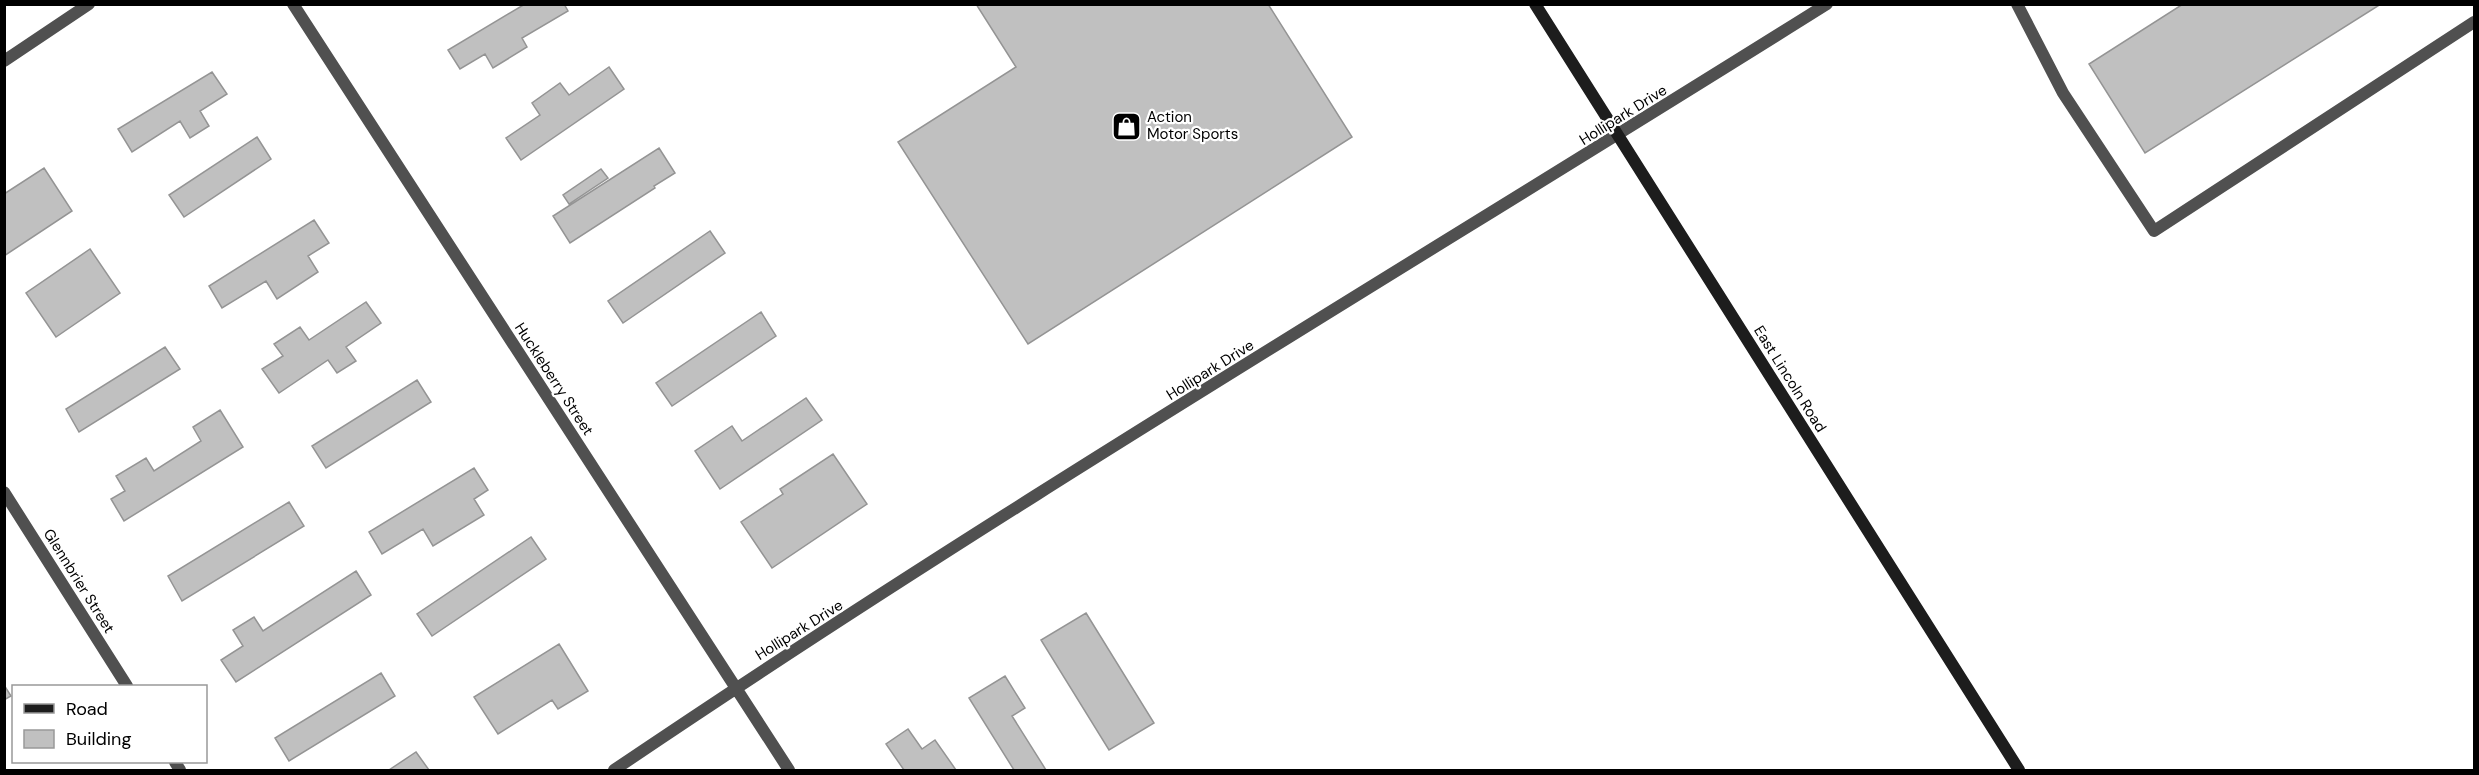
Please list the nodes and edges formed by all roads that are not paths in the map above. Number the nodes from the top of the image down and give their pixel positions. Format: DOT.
graph roads {
  1 [pos="89,4"];
  2 [pos="292,4"];
  3 [pos="1535,4"];
  4 [pos="1827,4"];
  5 [pos="2017,4"];
  6 [pos="2475,22"];
  7 [pos="4,61"];
  8 [pos="1618,136"];
  9 [pos="4,492"];
  10 [pos="126,685"];
  11 [pos="737,687"];
  12 [pos="614,771"];
  13 [pos="789,771"];
  14 [pos="2019,771"];
  1 -- 7 [label="street"];
  2 -- 11 [label="street, Huckleberry Street"];
  3 -- 8 [label="main road, East Lincoln Road"];
  4 -- 8 [label="street, Hollipark Drive"];
  5 -- 6 [label="street"];
  8 -- 11 [label="street, Hollipark Drive"];
  8 -- 14 [label="main road, East Lincoln Road"];
  9 -- 10 [label="street, Glennbrier Street"];
  11 -- 12 [label="street, Hollipark Drive"];
  11 -- 13 [label="street, Huckleberry Street"];
}
